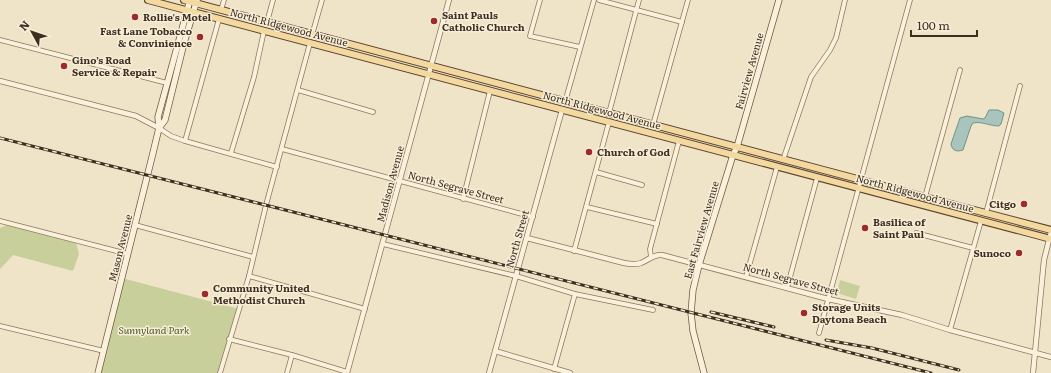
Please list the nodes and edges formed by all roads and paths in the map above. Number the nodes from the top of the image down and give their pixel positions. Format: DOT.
graph roads {
  1 [pos="148,0"];
  2 [pos="224,0"];
  3 [pos="273,0"];
  4 [pos="322,0"];
  5 [pos="449,0"];
  6 [pos="540,0"];
  7 [pos="594,0"];
  8 [pos="599,0"];
  9 [pos="639,0"];
  10 [pos="688,0"];
  11 [pos="779,0"];
  12 [pos="845,0"];
  13 [pos="910,0"];
  14 [pos="191,1"];
  15 [pos="221,10"];
  16 [pos="637,10"];
  17 [pos="190,11"];
  18 [pos="219,19"];
  19 [pos="266,22"];
  20 [pos="682,22"];
  21 [pos="264,31"];
  22 [pos="312,35"];
  23 [pos="0,40"];
  24 [pos="310,43"];
  25 [pos="580,47"];
  26 [pos="431,66"];
  27 [pos="960,70"];
  28 [pos="429,74"];
  29 [pos="0,81"];
  30 [pos="167,83"];
  31 [pos="1020,86"];
  32 [pos="298,90"];
  33 [pos="490,91"];
  34 [pos="565,102"];
  35 [pos="562,110"];
  36 [pos="373,112"];
  37 [pos="609,113"];
  38 [pos="610,122"];
  39 [pos="653,125"];
  40 [pos="159,128"];
  41 [pos="641,131"];
  42 [pos="185,140"];
  43 [pos="679,141"];
  44 [pos="737,147"];
  45 [pos="282,149"];
  46 [pos="231,153"];
  47 [pos="733,155"];
  48 [pos="783,160"];
  49 [pos="277,167"];
  50 [pos="776,167"];
  51 [pos="596,172"];
  52 [pos="817,178"];
  53 [pos="860,180"];
  54 [pos="400,182"];
  55 [pos="642,185"];
  56 [pos="858,189"];
  57 [pos="925,197"];
  58 [pos="463,199"];
  59 [pos="587,207"];
  60 [pos="986,213"];
  61 [pos="533,217"];
  62 [pos="0,221"];
  63 [pos="981,221"];
  64 [pos="657,224"];
  65 [pos="136,225"];
  66 [pos="916,232"];
  67 [pos="1051,235"];
  68 [pos="527,238"];
  69 [pos="383,244"];
  70 [pos="974,248"];
  71 [pos="574,250"];
  72 [pos="128,254"];
  73 [pos="253,257"];
  74 [pos="651,257"];
  75 [pos="699,264"];
  76 [pos="249,276"];
  77 [pos="516,276"];
  78 [pos="746,277"];
  79 [pos="787,288"];
  80 [pos="575,294"];
  81 [pos="828,298"];
  82 [pos="365,309"];
  83 [pos="653,310"];
  84 [pos="0,326"];
  85 [pos="950,330"];
  86 [pos="819,333"];
  87 [pos="229,339"];
  88 [pos="495,351"];
  89 [pos="104,352"];
  90 [pos="1035,353"];
  91 [pos="292,355"];
  92 [pos="1051,356"];
  93 [pos="554,369"];
  94 [pos="347,372"];
  95 [pos="98,373"];
  96 [pos="220,373"];
  97 [pos="286,373"];
  98 [pos="489,373"];
  99 [pos="570,373"];
  100 [pos="704,373"];
  101 [pos="1033,373"];
  1 -- 17 [label="main road, North Ridgewood Avenue"];
  2 -- 15 [label="street"];
  3 -- 19 [label="street"];
  4 -- 22 [label="street"];
  5 -- 26 [label="street, Madison Avenue"];
  6 -- 25 [label="street"];
  7 -- 25 [label="street"];
  8 -- 16 [label="street"];
  9 -- 16 [label="street"];
  10 -- 20 [label="street"];
  11 -- 44 [label="main road, Fairview Avenue"];
  12 -- 48 [label="street"];
  13 -- 53 [label="street"];
  14 -- 15 [label="main road, North Ridgewood Avenue"];
  14 -- 17 [label="main road, Mason Avenue"];
  15 -- 19 [label="main road, North Ridgewood Avenue"];
  16 -- 20 [label="street"];
  16 -- 37 [label="street"];
  17 -- 18 [label="main road, North Ridgewood Avenue"];
  17 -- 30 [label="main road, Mason Avenue"];
  17 -- 40 [label="main road, Mason Avenue"];
  18 -- 21 [label="main road, North Ridgewood Avenue"];
  18 -- 42 [label="street"];
  19 -- 22 [label="main road, North Ridgewood Avenue"];
  20 -- 39 [label="street"];
  21 -- 24 [label="main road, North Ridgewood Avenue"];
  21 -- 46 [label="street"];
  22 -- 26 [label="main road, North Ridgewood Avenue"];
  23 -- 30 [label="street"];
  24 -- 28 [label="main road, North Ridgewood Avenue"];
  24 -- 32 [label="street"];
  25 -- 34 [label="street"];
  26 -- 28 [label="street, Madison Avenue"];
  26 -- 34 [label="main road, North Ridgewood Avenue"];
  27 -- 57 [label="street"];
  28 -- 33 [label="main road, North Ridgewood Avenue"];
  28 -- 54 [label="street, Madison Avenue"];
  29 -- 40 [label="street"];
  30 -- 40 [label="main road, Mason Avenue"];
  31 -- 60 [label="street"];
  32 -- 36 [label="street"];
  32 -- 45 [label="street"];
  33 -- 35 [label="main road, North Ridgewood Avenue"];
  33 -- 58 [label="street"];
  34 -- 37 [label="main road, North Ridgewood Avenue"];
  35 -- 38 [label="main road, North Ridgewood Avenue"];
  35 -- 61 [label="street, North Street"];
  37 -- 39 [label="main road, North Ridgewood Avenue"];
  38 -- 41 [label="main road, North Ridgewood Avenue"];
  38 -- 51 [label="street"];
  39 -- 41 [label="main road"];
  39 -- 44 [label="main road, North Ridgewood Avenue"];
  40 -- 42 [label="street"];
  40 -- 65 [label="main road, Mason Avenue"];
  41 -- 43 [label="main road, North Ridgewood Avenue"];
  42 -- 46 [label="street"];
  43 -- 47 [label="main road, North Ridgewood Avenue"];
  43 -- 64 [label="street"];
  44 -- 47 [label="main road, East Fairview Avenue"];
  44 -- 48 [label="main road, North Ridgewood Avenue"];
  45 -- 49 [label="street"];
  45 -- 54 [label="street, North Segrave Street"];
  46 -- 49 [label="street"];
  47 -- 50 [label="main road, North Ridgewood Avenue"];
  47 -- 75 [label="main road, East Fairview Avenue"];
  48 -- 53 [label="main road, North Ridgewood Avenue"];
  49 -- 73 [label="street"];
  50 -- 52 [label="main road, North Ridgewood Avenue"];
  50 -- 78 [label="street"];
  51 -- 55 [label="street"];
  51 -- 59 [label="street"];
  52 -- 56 [label="main road, North Ridgewood Avenue"];
  52 -- 79 [label="street"];
  53 -- 56 [label="street"];
  53 -- 57 [label="main road, North Ridgewood Avenue"];
  54 -- 58 [label="street, North Segrave Street"];
  54 -- 69 [label="street, Madison Avenue"];
  56 -- 63 [label="main road, North Ridgewood Avenue"];
  56 -- 81 [label="street"];
  57 -- 60 [label="main road, North Ridgewood Avenue"];
  58 -- 61 [label="street, North Segrave Street"];
  59 -- 64 [label="street"];
  59 -- 71 [label="street"];
  60 -- 67 [label="main road, North Ridgewood Avenue"];
  61 -- 68 [label="street, North Street"];
  62 -- 72 [label="street"];
  63 -- 67 [label="main road, North Ridgewood Avenue"];
  63 -- 70 [label="street"];
  64 -- 74 [label="street"];
  65 -- 72 [label="main road, Mason Avenue"];
  65 -- 73 [label="street"];
  66 -- 70 [label="street"];
  67 -- 90 [label="street"];
  68 -- 71 [label="street, North Segrave Street"];
  68 -- 77 [label="street, North Street"];
  69 -- 77 [label="street"];
  69 -- 82 [label="street, Madison Avenue"];
  70 -- 85 [label="street"];
  71 -- 74 [label="street, North Segrave Street"];
  72 -- 89 [label="main road, Mason Avenue"];
  73 -- 76 [label="street"];
  74 -- 75 [label="street, North Segrave Street"];
  75 -- 78 [label="street, North Segrave Street"];
  75 -- 100 [label="main road, East Fairview Avenue"];
  76 -- 82 [label="street"];
  76 -- 87 [label="street"];
  77 -- 80 [label="street"];
  77 -- 88 [label="street, North Street"];
  78 -- 79 [label="street, North Segrave Street"];
  79 -- 81 [label="street, North Segrave Street"];
  80 -- 83 [label="street"];
  80 -- 93 [label="street"];
  81 -- 85 [label="street, North Segrave Street"];
  81 -- 86 [label="street"];
  82 -- 94 [label="street, Madison Avenue"];
  84 -- 89 [label="street"];
  85 -- 90 [label="street, North Segrave Street"];
  87 -- 91 [label="street"];
  87 -- 96 [label="street"];
  88 -- 93 [label="street"];
  88 -- 98 [label="street, North Street"];
  89 -- 95 [label="main road, Mason Avenue"];
  90 -- 92 [label="street, North Segrave Street"];
  90 -- 101 [label="street"];
  91 -- 94 [label="street"];
  91 -- 97 [label="street"];
  93 -- 99 [label="street"];
}
